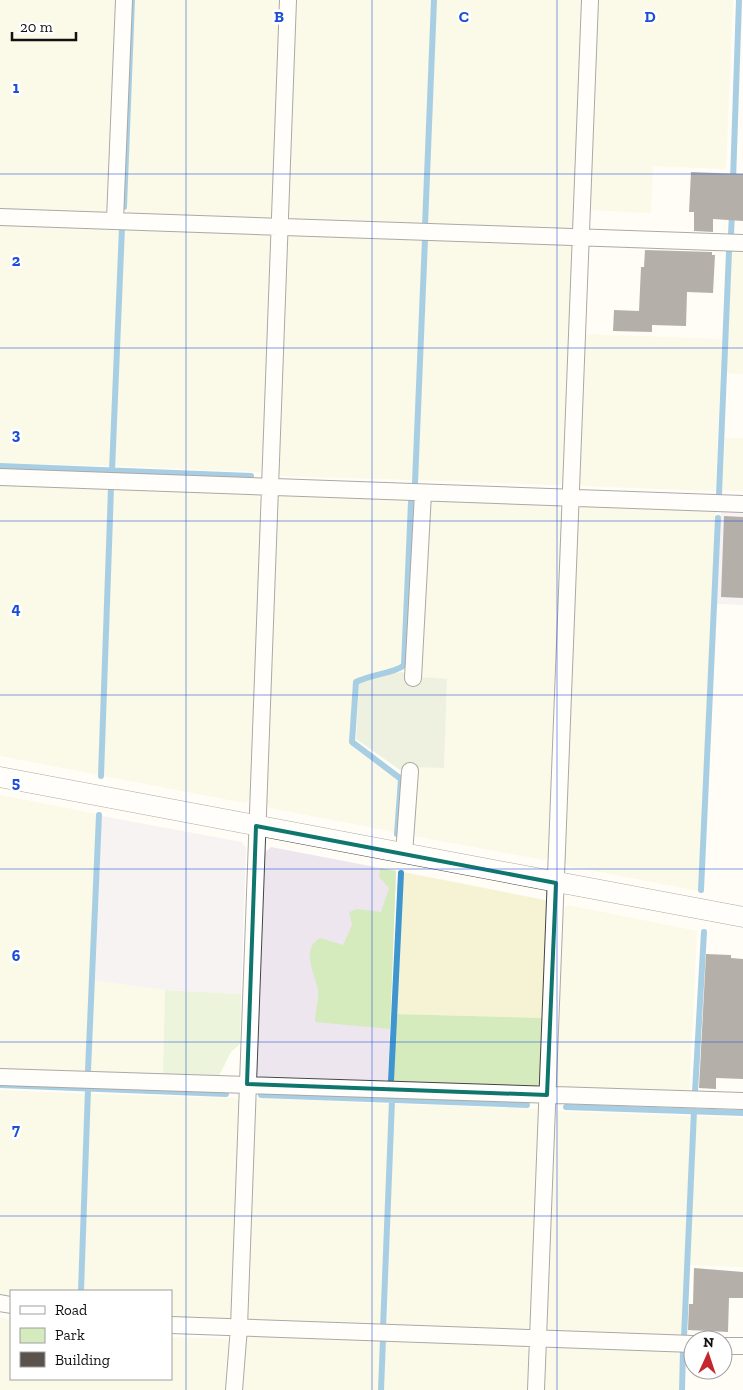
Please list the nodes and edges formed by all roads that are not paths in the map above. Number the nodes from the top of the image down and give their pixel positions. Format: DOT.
graph roads {
  1 [pos="124,0"];
  2 [pos="288,0"];
  3 [pos="590,0"];
  4 [pos="0,217"];
  5 [pos="115,220"];
  6 [pos="279,226"];
  7 [pos="582,237"];
  8 [pos="743,243"];
  9 [pos="0,477"];
  10 [pos="270,487"];
  11 [pos="423,492"];
  12 [pos="570,497"];
  13 [pos="743,504"];
  14 [pos="414,678"];
  15 [pos="410,771"];
  16 [pos="0,777"];
  17 [pos="256,826"];
  18 [pos="404,854"];
  19 [pos="556,883"];
  20 [pos="743,917"];
  21 [pos="0,1077"];
  22 [pos="246,1084"];
  23 [pos="547,1095"];
  24 [pos="743,1101"];
  25 [pos="172,1325"];
  26 [pos="239,1327"];
  27 [pos="538,1340"];
  28 [pos="683,1344"];
  29 [pos="234,1390"];
  30 [pos="536,1390"];
  1 -- 5 [label="street"];
  2 -- 6 [label="street"];
  3 -- 7 [label="street"];
  4 -- 5 [label="street"];
  5 -- 6 [label="street"];
  6 -- 7 [label="street"];
  6 -- 10 [label="street"];
  7 -- 8 [label="street"];
  7 -- 12 [label="street"];
  9 -- 10 [label="street"];
  10 -- 11 [label="street"];
  10 -- 17 [label="street"];
  11 -- 12 [label="street"];
  11 -- 14 [label="street"];
  12 -- 13 [label="street"];
  12 -- 19 [label="street"];
  15 -- 18 [label="street"];
  16 -- 17 [label="street"];
  17 -- 18 [label="street"];
  17 -- 22 [label="street"];
  18 -- 19 [label="street"];
  19 -- 20 [label="street"];
  19 -- 23 [label="street"];
  21 -- 22 [label="street"];
  22 -- 23 [label="street"];
  22 -- 26 [label="street"];
  23 -- 24 [label="street"];
  23 -- 27 [label="street"];
  25 -- 26 [label="street"];
  26 -- 27 [label="street"];
  26 -- 29 [label="street"];
  27 -- 28 [label="street"];
  27 -- 30 [label="street"];
}
